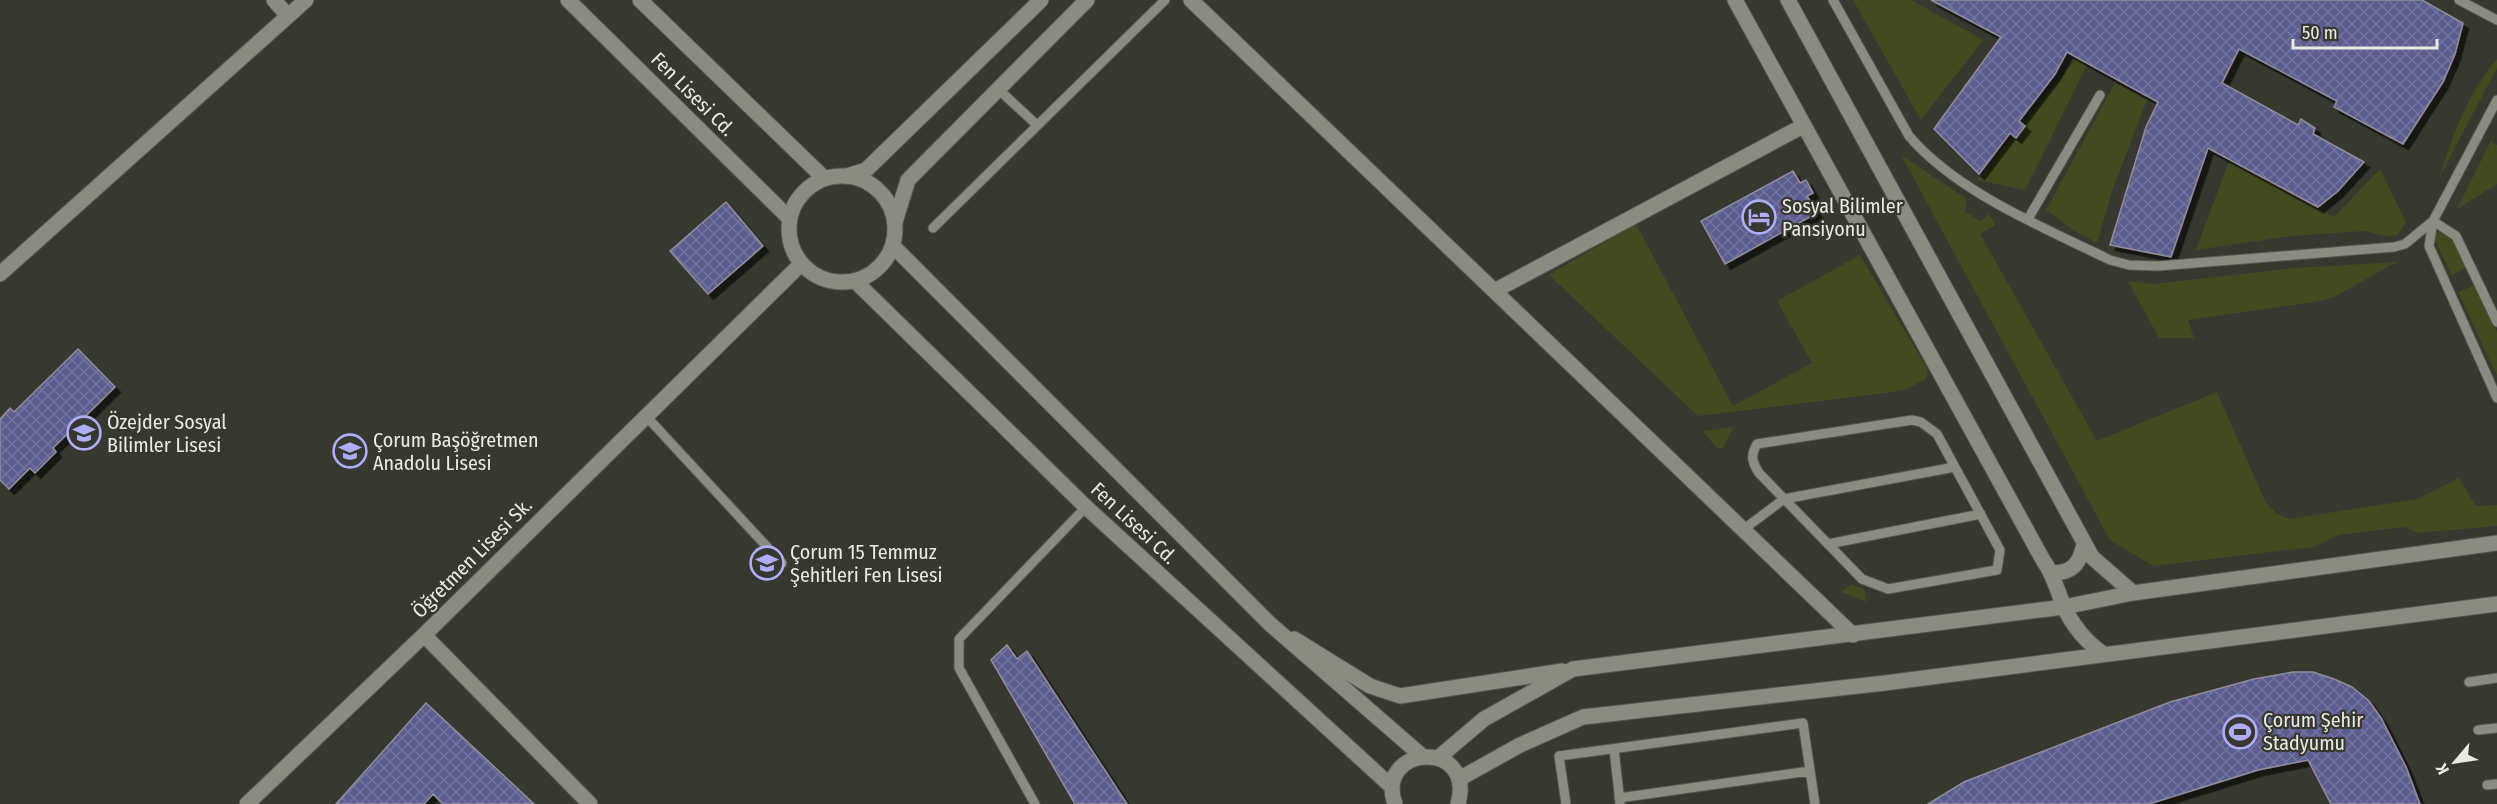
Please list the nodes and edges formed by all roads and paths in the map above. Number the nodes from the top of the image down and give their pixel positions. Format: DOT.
graph roads {
  1 [pos="274,0"];
  2 [pos="306,0"];
  3 [pos="568,0"];
  4 [pos="640,0"];
  5 [pos="1041,0"];
  6 [pos="1087,0"];
  7 [pos="1165,0"];
  8 [pos="1191,0"];
  9 [pos="1735,0"];
  10 [pos="1788,0"];
  11 [pos="1833,0"];
  12 [pos="2459,0"];
  13 [pos="288,16"];
  14 [pos="2497,20"];
  15 [pos="998,89"];
  16 [pos="2100,95"];
  17 [pos="2497,100"];
  18 [pos="1037,125"];
  19 [pos="1803,126"];
  20 [pos="847,176"];
  21 [pos="824,178"];
  22 [pos="789,218"];
  23 [pos="2028,219"];
  24 [pos="2433,221"];
  25 [pos="895,222"];
  26 [pos="933,228"];
  27 [pos="893,246"];
  28 [pos="801,264"];
  29 [pos="0,274"];
  30 [pos="855,281"];
  31 [pos="1496,290"];
  32 [pos="2497,322"];
  33 [pos="2497,398"];
  34 [pos="646,416"];
  35 [pos="1955,467"];
  36 [pos="1784,499"];
  37 [pos="1086,507"];
  38 [pos="1981,514"];
  39 [pos="1744,529"];
  40 [pos="2497,543"];
  41 [pos="1828,544"];
  42 [pos="2084,544"];
  43 [pos="782,563"];
  44 [pos="2052,573"];
  45 [pos="2133,593"];
  46 [pos="2497,604"];
  47 [pos="2064,607"];
  48 [pos="1270,624"];
  49 [pos="424,635"];
  50 [pos="1852,635"];
  51 [pos="2102,653"];
  52 [pos="1574,669"];
  53 [pos="2497,678"];
  54 [pos="2469,682"];
  55 [pos="2497,728"];
  56 [pos="2478,730"];
  57 [pos="1614,749"];
  58 [pos="1430,757"];
  59 [pos="1810,771"];
  60 [pos="1392,787"];
  61 [pos="1462,795"];
  62 [pos="1619,801"];
  63 [pos="247,804"];
  64 [pos="590,804"];
  65 [pos="1035,804"];
  66 [pos="1395,804"];
  67 [pos="1566,804"];
  68 [pos="1815,804"];
  1 -- 13 [label="street"];
  2 -- 13 [label="street"];
  3 -- 22 [label="street, Fen Lisesi Cd."];
  4 -- 21 [label="street, Fen Lisesi Cd."];
  5 -- 20 [label="street"];
  6 -- 15 [label="street"];
  7 -- 18 [label="lane"];
  8 -- 31 [label="street"];
  9 -- 19 [label="street"];
  10 -- 42 [label="street"];
  11 -- 23 [label="lane"];
  12 -- 14 [label="lane"];
  13 -- 29 [label="street"];
  15 -- 18 [label="lane"];
  15 -- 25 [label="street"];
  16 -- 23 [label="lane"];
  17 -- 24 [label="lane"];
  18 -- 26 [label="lane"];
  19 -- 31 [label="street"];
  19 -- 44 [label="street"];
  20 -- 21 [label="street"];
  20 -- 25 [label="street"];
  21 -- 22 [label="street"];
  22 -- 28 [label="street"];
  23 -- 24 [label="lane"];
  24 -- 32 [label="lane"];
  24 -- 33 [label="lane"];
  25 -- 27 [label="street"];
  27 -- 30 [label="street"];
  27 -- 48 [label="street, Fen Lisesi Cd."];
  28 -- 30 [label="street"];
  28 -- 34 [label="street, Öğretmen Lisesi Sk."];
  30 -- 37 [label="street, Fen Lisesi Cd."];
  31 -- 39 [label="street"];
  34 -- 43 [label="lane"];
  34 -- 49 [label="street, Öğretmen Lisesi Sk."];
  35 -- 36 [label="lane"];
  35 -- 36 [label="lane"];
  35 -- 38 [label="lane"];
  36 -- 39 [label="lane"];
  36 -- 41 [label="lane"];
  37 -- 60 [label="street, Fen Lisesi Cd."];
  37 -- 65 [label="lane"];
  38 -- 41 [label="lane"];
  38 -- 41 [label="lane"];
  39 -- 50 [label="street"];
  40 -- 45 [label="street"];
  42 -- 44 [label="street"];
  42 -- 45 [label="street"];
  44 -- 47 [label="street"];
  45 -- 47 [label="street"];
  46 -- 51 [label="street"];
  47 -- 50 [label="street"];
  47 -- 51 [label="street"];
  48 -- 52 [label="street"];
  48 -- 58 [label="street, Fen Lisesi Cd."];
  49 -- 63 [label="street, Öğretmen Lisesi Sk."];
  49 -- 64 [label="street"];
  50 -- 52 [label="street"];
  51 -- 61 [label="street"];
  52 -- 58 [label="street"];
  53 -- 54 [label="lane"];
  55 -- 56 [label="lane"];
  57 -- 59 [label="lane"];
  57 -- 62 [label="lane"];
  57 -- 67 [label="lane"];
  58 -- 60 [label="street"];
  58 -- 61 [label="street, Fen Lisesi Cd."];
  59 -- 62 [label="lane"];
  59 -- 68 [label="lane"];
  60 -- 66 [label="street"];
}
